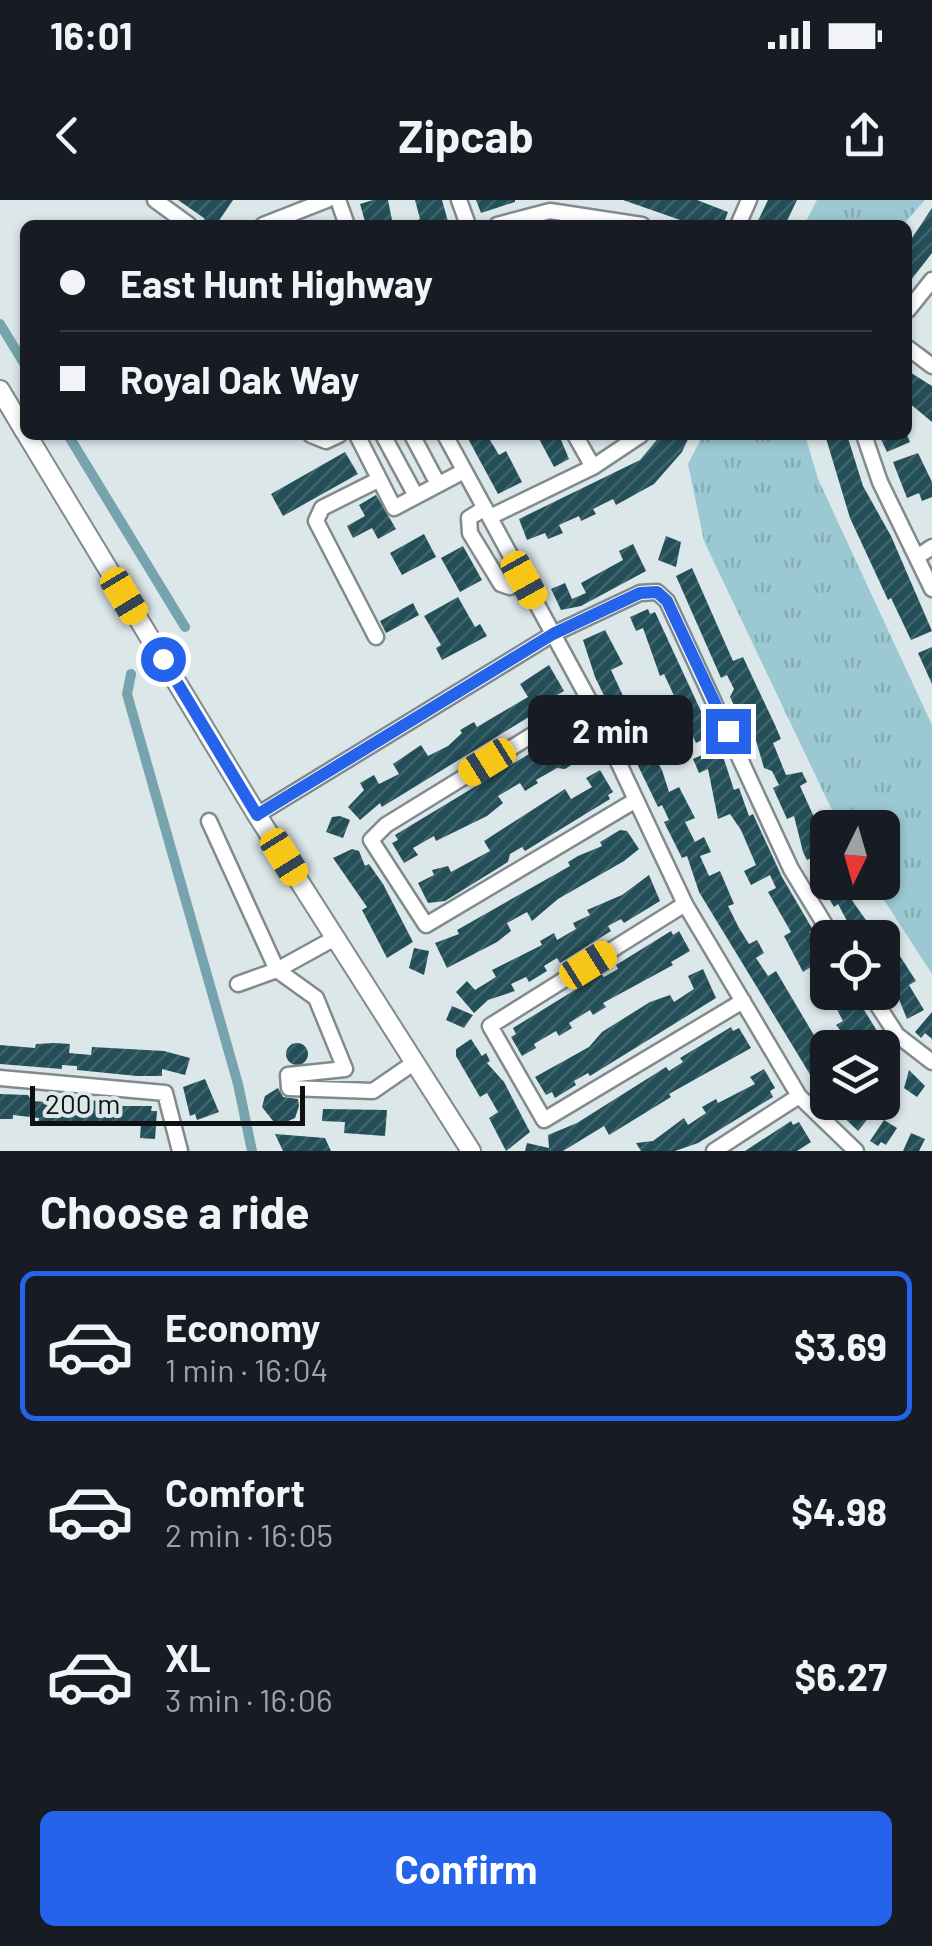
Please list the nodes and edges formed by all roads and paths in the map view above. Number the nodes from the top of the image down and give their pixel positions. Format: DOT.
graph roads {
  1 [pos="154,200"];
  2 [pos="327,200"];
  3 [pos="182,220"];
  4 [pos="276,220"];
  5 [pos="517,220"];
  6 [pos="609,220"];
  7 [pos="932,280"];
  8 [pos="912,305"];
  9 [pos="0,390"];
  10 [pos="20,423"];
  11 [pos="30,440"];
  12 [pos="358,440"];
  13 [pos="387,440"];
  14 [pos="415,440"];
  15 [pos="448,440"];
  16 [pos="579,440"];
  17 [pos="634,440"];
  18 [pos="866,440"];
  19 [pos="593,468"];
  20 [pos="464,471"];
  21 [pos="378,480"];
  22 [pos="438,484"];
  23 [pos="416,496"];
  24 [pos="488,513"];
  25 [pos="932,548"];
  26 [pos="917,558"];
  27 [pos="524,580"];
  28 [pos="932,589"];
  29 [pos="553,634"];
  30 [pos="376,637"];
  31 [pos="589,700"];
  32 [pos="636,800"];
  33 [pos="257,815"];
  34 [pos="209,821"];
  35 [pos="685,904"];
  36 [pos="823,920"];
  37 [pos="335,938"];
  38 [pos="278,970"];
  39 [pos="238,984"];
  40 [pos="742,1001"];
  41 [pos="880,1010"];
  42 [pos="415,1062"];
  43 [pos="932,1062"];
  44 [pos="0,1078"];
  45 [pos="799,1096"];
  46 [pos="468,1150"];
  47 [pos="180,1151"];
  48 [pos="714,1151"];
  49 [pos="856,1151"];
  1 -- 3 [label="street"];
  2 -- 4 [label="street"];
  5 -- 6 [label="street"];
  7 -- 8 [label="street"];
  9 -- 10 [label="main road"];
  11 -- 33 [label="main road"];
  12 -- 21 [label="street"];
  13 -- 23 [label="street"];
  14 -- 22 [label="street"];
  15 -- 20 [label="street"];
  16 -- 19 [label="street"];
  17 -- 19 [label="street"];
  18 -- 26 [label="street"];
  19 -- 24 [label="street"];
  20 -- 22 [label="street"];
  20 -- 24 [label="street"];
  21 -- 23 [label="street"];
  21 -- 30 [label="street"];
  22 -- 23 [label="street"];
  24 -- 27 [label="street"];
  24 -- 27 [label="street"];
  25 -- 26 [label="street"];
  26 -- 28 [label="street"];
  27 -- 29 [label="street"];
  29 -- 31 [label="street"];
  29 -- 33 [label="street"];
  29 -- 36 [label="street"];
  31 -- 32 [label="street"];
  31 -- 32 [label="street"];
  32 -- 35 [label="street"];
  33 -- 37 [label="main road"];
  34 -- 38 [label="street"];
  35 -- 40 [label="street"];
  35 -- 40 [label="street"];
  37 -- 38 [label="street"];
  37 -- 42 [label="main road"];
  38 -- 39 [label="street"];
  38 -- 42 [label="street"];
  40 -- 45 [label="street"];
  41 -- 43 [label="street"];
  42 -- 46 [label="main road"];
  44 -- 47 [label="street"];
  45 -- 48 [label="street"];
  45 -- 49 [label="street"];
}
